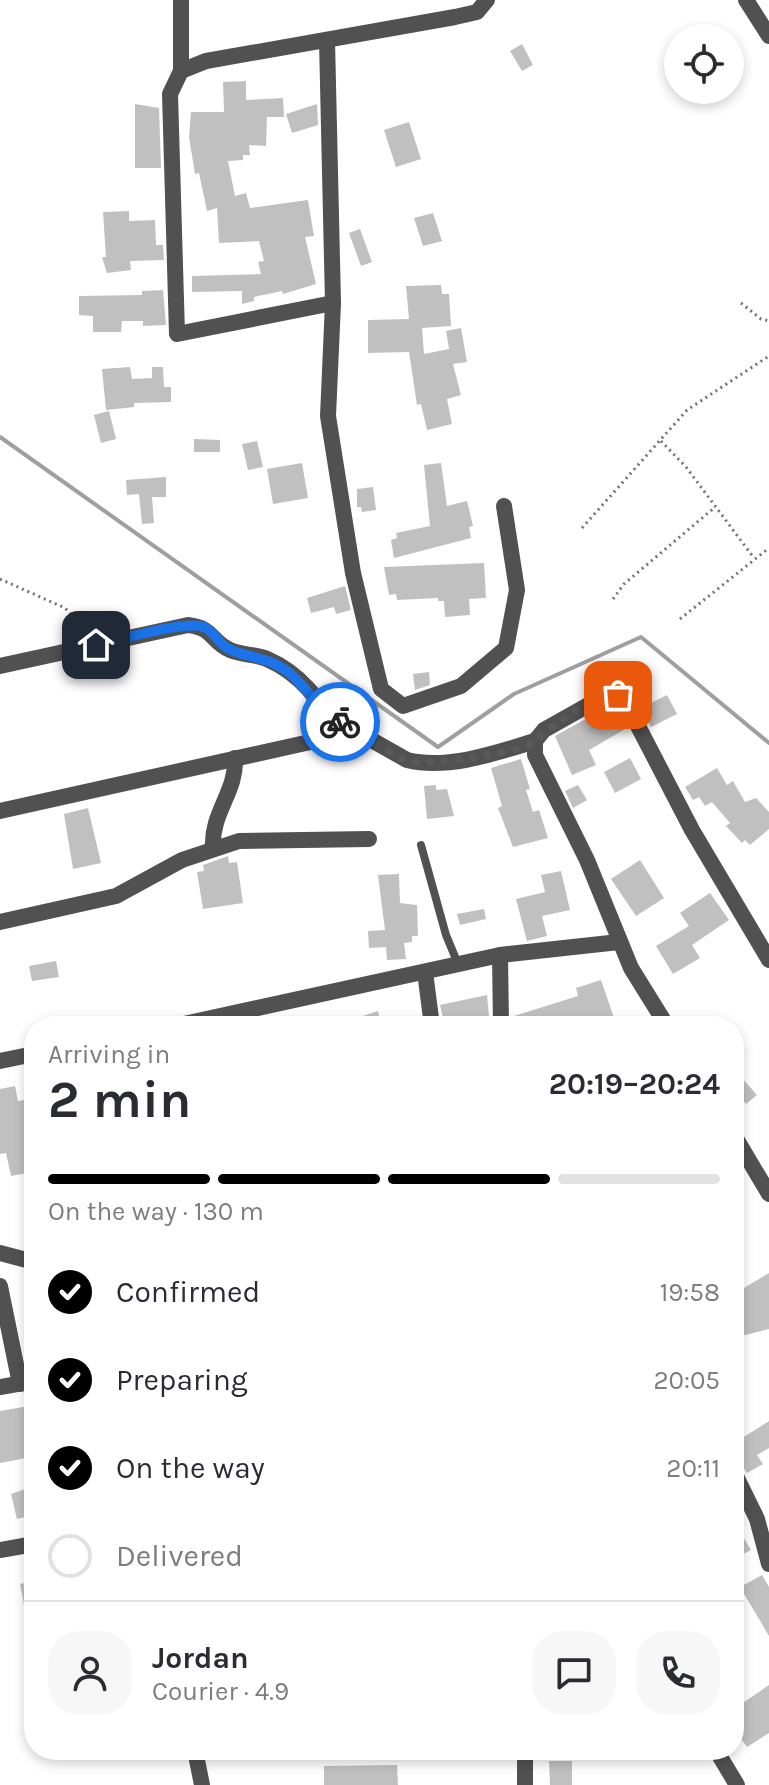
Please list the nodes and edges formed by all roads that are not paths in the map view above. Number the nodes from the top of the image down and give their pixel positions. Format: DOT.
graph roads {
  1 [pos="181,0"];
  2 [pos="487,0"];
  3 [pos="746,0"];
  4 [pos="769,36"];
  5 [pos="327,40"];
  6 [pos="181,71"];
  7 [pos="333,303"];
  8 [pos="504,506"];
  9 [pos="0,666"];
  10 [pos="329,716"];
  11 [pos="535,741"];
  12 [pos="235,758"];
  13 [pos="0,811"];
  14 [pos="369,839"];
  15 [pos="421,845"];
  16 [pos="213,847"];
  17 [pos="0,922"];
  18 [pos="619,942"];
  19 [pos="500,955"];
  20 [pos="769,960"];
  21 [pos="458,964"];
  22 [pos="425,972"];
  23 [pos="245,1016"];
  24 [pos="431,1016"];
  25 [pos="501,1016"];
  26 [pos="661,1016"];
  27 [pos="24,1056"];
  28 [pos="0,1061"];
  29 [pos="744,1152"];
  30 [pos="769,1194"];
  31 [pos="0,1253"];
  32 [pos="24,1259"];
  33 [pos="0,1286"];
  34 [pos="24,1372"];
  35 [pos="24,1383"];
  36 [pos="0,1387"];
  37 [pos="744,1487"];
  38 [pos="763,1515"];
  39 [pos="24,1546"];
  40 [pos="0,1550"];
  41 [pos="769,1564"];
  42 [pos="197,1760"];
  43 [pos="525,1760"];
  44 [pos="722,1760"];
  45 [pos="202,1785"];
  46 [pos="525,1785"];
  47 [pos="737,1785"];
  1 -- 6 [label="street"];
  2 -- 5 [label="street"];
  3 -- 4 [label="street"];
  5 -- 6 [label="street"];
  5 -- 7 [label="street"];
  6 -- 7 [label="street"];
  7 -- 8 [label="street"];
  9 -- 10 [label="street"];
  10 -- 11 [label="street"];
  10 -- 12 [label="street"];
  11 -- 18 [label="street"];
  11 -- 20 [label="street"];
  12 -- 13 [label="street"];
  12 -- 16 [label="street"];
  14 -- 16 [label="street"];
  15 -- 21 [label="lane"];
  16 -- 17 [label="street"];
  18 -- 19 [label="street"];
  18 -- 26 [label="street"];
  19 -- 21 [label="street"];
  19 -- 25 [label="street"];
  21 -- 22 [label="street"];
  22 -- 23 [label="street"];
  22 -- 24 [label="street"];
  27 -- 28 [label="street"];
  29 -- 30 [label="street"];
  31 -- 32 [label="street"];
  33 -- 34 [label="street"];
  35 -- 36 [label="street"];
  37 -- 38 [label="street"];
  38 -- 41 [label="street"];
  39 -- 40 [label="street"];
  42 -- 45 [label="street"];
  43 -- 46 [label="street"];
  44 -- 47 [label="street"];
}
